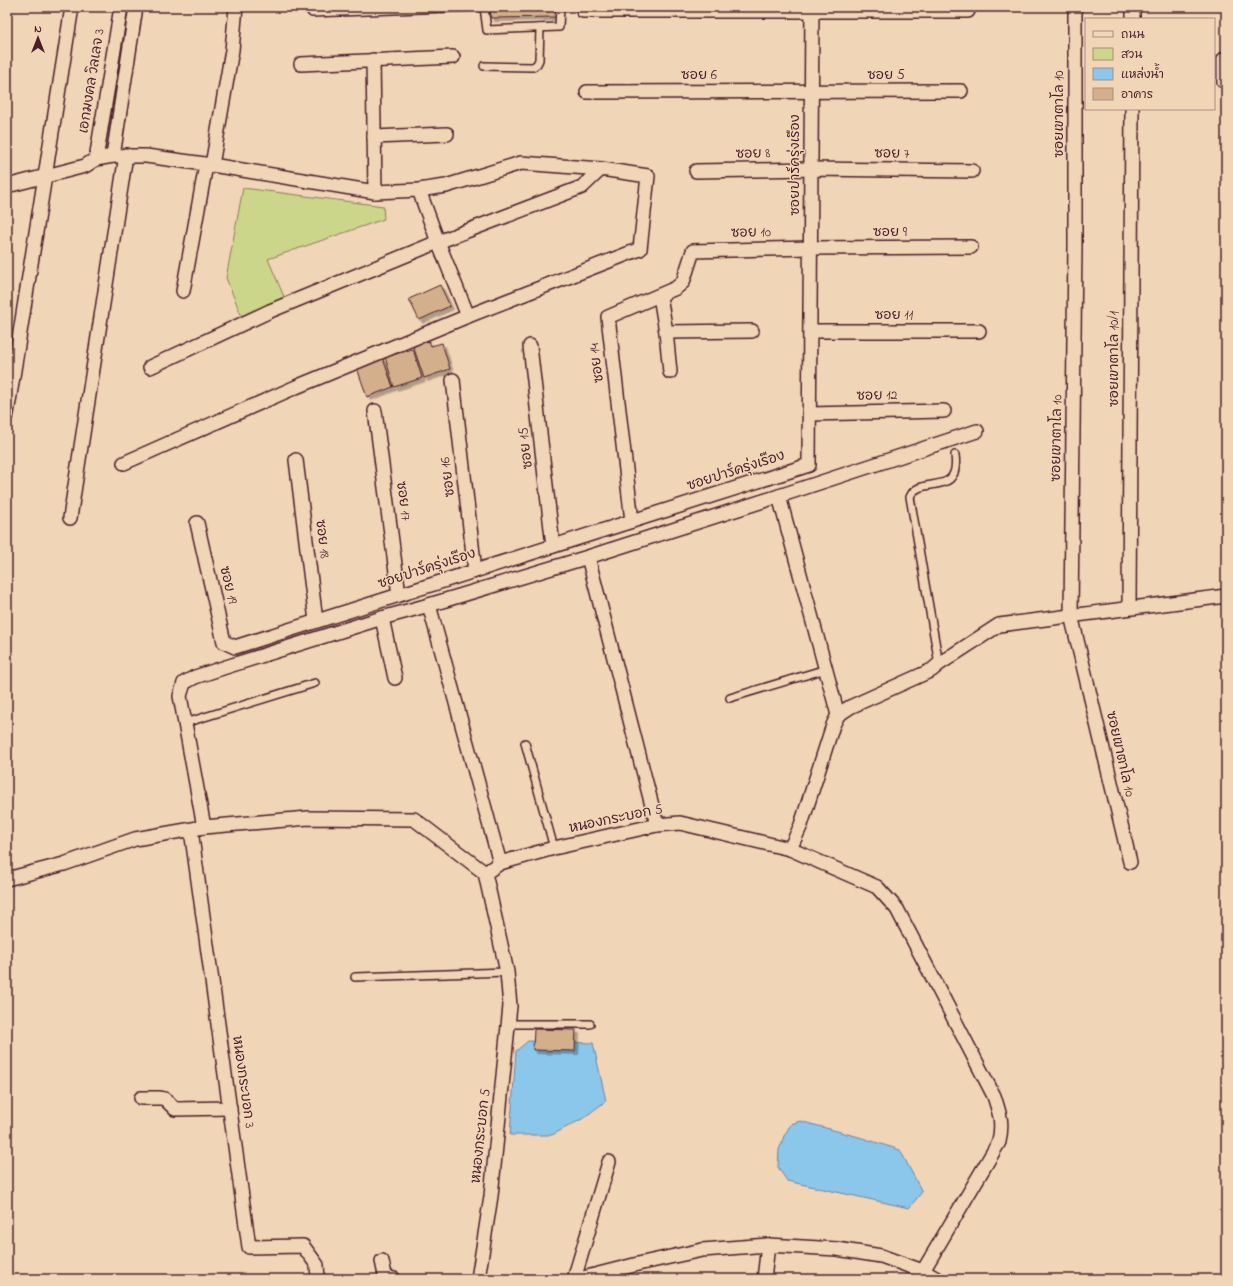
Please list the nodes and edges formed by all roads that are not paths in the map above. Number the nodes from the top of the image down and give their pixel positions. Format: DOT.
graph roads {
  1 [pos="72,7"];
  2 [pos="121,7"];
  3 [pos="136,7"];
  4 [pos="236,7"];
  5 [pos="307,7"];
  6 [pos="477,7"];
  7 [pos="484,7"];
  8 [pos="560,7"];
  9 [pos="1075,7"];
  10 [pos="1133,7"];
  11 [pos="812,8"];
  12 [pos="583,11"];
  13 [pos="968,11"];
  14 [pos="1133,18"];
  15 [pos="540,28"];
  16 [pos="1226,54"];
  17 [pos="453,57"];
  18 [pos="373,60"];
  19 [pos="301,64"];
  20 [pos="484,66"];
  21 [pos="1222,83"];
  22 [pos="811,90"];
  23 [pos="961,91"];
  24 [pos="587,92"];
  25 [pos="1132,110"];
  26 [pos="446,134"];
  27 [pos="374,137"];
  28 [pos="119,155"];
  29 [pos="96,159"];
  30 [pos="209,165"];
  31 [pos="601,169"];
  32 [pos="811,169"];
  33 [pos="696,171"];
  34 [pos="972,171"];
  35 [pos="45,177"];
  36 [pos="7,186"];
  37 [pos="419,190"];
  38 [pos="375,192"];
  39 [pos="438,242"];
  40 [pos="970,247"];
  41 [pos="810,248"];
  42 [pos="693,251"];
  43 [pos="183,291"];
  44 [pos="660,296"];
  45 [pos="468,316"];
  46 [pos="752,331"];
  47 [pos="810,331"];
  48 [pos="979,331"];
  49 [pos="666,332"];
  50 [pos="530,346"];
  51 [pos="150,367"];
  52 [pos="670,372"];
  53 [pos="453,380"];
  54 [pos="375,411"];
  55 [pos="944,411"];
  56 [pos="7,414"];
  57 [pos="810,414"];
  58 [pos="976,431"];
  59 [pos="955,455"];
  60 [pos="296,460"];
  61 [pos="124,463"];
  62 [pos="779,496"];
  63 [pos="70,518"];
  64 [pos="632,521"];
  65 [pos="197,523"];
  66 [pos="553,546"];
  67 [pos="588,557"];
  68 [pos="475,571"];
  69 [pos="399,595"];
  70 [pos="1226,596"];
  71 [pos="428,605"];
  72 [pos="1128,608"];
  73 [pos="1071,615"];
  74 [pos="382,618"];
  75 [pos="316,621"];
  76 [pos="235,646"];
  77 [pos="939,664"];
  78 [pos="826,669"];
  79 [pos="395,678"];
  80 [pos="315,683"];
  81 [pos="730,698"];
  82 [pos="838,715"];
  83 [pos="185,723"];
  84 [pos="525,743"];
  85 [pos="657,825"];
  86 [pos="198,828"];
  87 [pos="554,848"];
  88 [pos="790,849"];
  89 [pos="1130,862"];
  90 [pos="500,863"];
  91 [pos="485,873"];
  92 [pos="7,879"];
  93 [pos="507,972"];
  94 [pos="355,977"];
  95 [pos="508,1024"];
  96 [pos="590,1024"];
  97 [pos="140,1098"];
  98 [pos="230,1108"];
  99 [pos="609,1162"];
  100 [pos="768,1245"];
  101 [pos="382,1261"];
  102 [pos="922,1272"];
  103 [pos="318,1279"];
  104 [pos="394,1279"];
  105 [pos="478,1279"];
  106 [pos="574,1279"];
  107 [pos="579,1279"];
  108 [pos="764,1279"];
  109 [pos="937,1279"];
  1 -- 35 [label="street"];
  2 -- 29 [label="street, เอกมงคล วิลเลจ 3"];
  3 -- 28 [label="street"];
  4 -- 30 [label="street"];
  5 -- 6 [label="lane"];
  7 -- 15 [label="lane"];
  8 -- 15 [label="lane"];
  9 -- 73 [label="street, ซอยเขาตาโล 10"];
  10 -- 14 [label="street"];
  11 -- 12 [label="street"];
  11 -- 13 [label="street"];
  11 -- 22 [label="street, ซอยปาร์ครุ่งเรือง"];
  15 -- 20 [label="lane"];
  16 -- 21 [label="lane"];
  17 -- 18 [label="street"];
  18 -- 19 [label="street"];
  18 -- 27 [label="street"];
  22 -- 23 [label="street, ซอย 5"];
  22 -- 24 [label="street, ซอย 6"];
  22 -- 32 [label="street, ซอยปาร์ครุ่งเรือง"];
  25 -- 72 [label="street, ซอยเขาตาโล 10/1"];
  26 -- 27 [label="street"];
  27 -- 38 [label="street"];
  28 -- 29 [label="street"];
  28 -- 30 [label="street"];
  28 -- 63 [label="street"];
  29 -- 35 [label="street"];
  30 -- 38 [label="street"];
  30 -- 43 [label="street"];
  31 -- 37 [label="street"];
  31 -- 39 [label="street"];
  31 -- 45 [label="street"];
  32 -- 33 [label="street, ซอย 8"];
  32 -- 34 [label="street, ซอย 7"];
  32 -- 41 [label="street, ซอยปาร์ครุ่งเรือง"];
  35 -- 36 [label="street"];
  35 -- 56 [label="street"];
  37 -- 38 [label="street"];
  37 -- 39 [label="street"];
  39 -- 45 [label="street"];
  39 -- 51 [label="street"];
  40 -- 41 [label="street, ซอย 9"];
  41 -- 42 [label="street, ซอย 10"];
  41 -- 47 [label="street, ซอยปาร์ครุ่งเรือง"];
  42 -- 44 [label="street, ซอย 14"];
  44 -- 49 [label="street"];
  44 -- 64 [label="street, ซอย 14"];
  45 -- 61 [label="street"];
  46 -- 49 [label="street"];
  47 -- 48 [label="street, ซอย 11"];
  47 -- 57 [label="street, ซอยปาร์ครุ่งเรือง"];
  49 -- 52 [label="street"];
  50 -- 66 [label="street, ซอย 15"];
  53 -- 68 [label="street, ซอย 16"];
  54 -- 69 [label="street, ซอย 17"];
  55 -- 57 [label="street, ซอย 12"];
  57 -- 64 [label="street, ซอยปาร์ครุ่งเรือง"];
  58 -- 62 [label="street, หนองกระบอก 3"];
  59 -- 77 [label="lane"];
  60 -- 75 [label="street, ซอย 18"];
  62 -- 67 [label="street, หนองกระบอก 3"];
  62 -- 78 [label="street"];
  64 -- 66 [label="street, ซอยปาร์ครุ่งเรือง"];
  65 -- 76 [label="street, ซอย 19"];
  66 -- 68 [label="street, ซอยปาร์ครุ่งเรือง"];
  67 -- 71 [label="street, หนองกระบอก 3"];
  67 -- 85 [label="street"];
  68 -- 69 [label="street, ซอยปาร์ครุ่งเรือง"];
  69 -- 75 [label="street, ซอยปาร์ครุ่งเรือง"];
  70 -- 72 [label="street"];
  71 -- 74 [label="street, หนองกระบอก 3"];
  71 -- 90 [label="street"];
  72 -- 73 [label="street"];
  73 -- 77 [label="street"];
  73 -- 89 [label="street, ซอยเขาตาโล 10"];
  74 -- 79 [label="street"];
  74 -- 83 [label="street, หนองกระบอก 3"];
  75 -- 76 [label="street, ซอยปาร์ครุ่งเรือง"];
  77 -- 82 [label="street"];
  78 -- 81 [label="lane"];
  78 -- 82 [label="street"];
  80 -- 83 [label="lane"];
  82 -- 88 [label="street"];
  83 -- 86 [label="street, หนองกระบอก 3"];
  84 -- 87 [label="lane"];
  85 -- 87 [label="street, หนองกระบอก 5"];
  85 -- 88 [label="street, หนองกระบอก 5"];
  86 -- 91 [label="street"];
  86 -- 92 [label="street"];
  86 -- 98 [label="street, หนองกระบอก 3"];
  87 -- 90 [label="street, หนองกระบอก 5"];
  88 -- 102 [label="street, หนองกระบอก 5"];
  90 -- 91 [label="street, หนองกระบอก 5"];
  91 -- 93 [label="street, หนองกระบอก 5"];
  93 -- 94 [label="lane"];
  93 -- 95 [label="street, หนองกระบอก 5"];
  95 -- 96 [label="lane"];
  95 -- 105 [label="street, หนองกระบอก 5"];
  97 -- 98 [label="street"];
  98 -- 103 [label="street, หนองกระบอก 3"];
  99 -- 106 [label="street"];
  100 -- 102 [label="street"];
  100 -- 107 [label="street"];
  100 -- 108 [label="street"];
  101 -- 104 [label="street"];
  102 -- 109 [label="street"];
}
